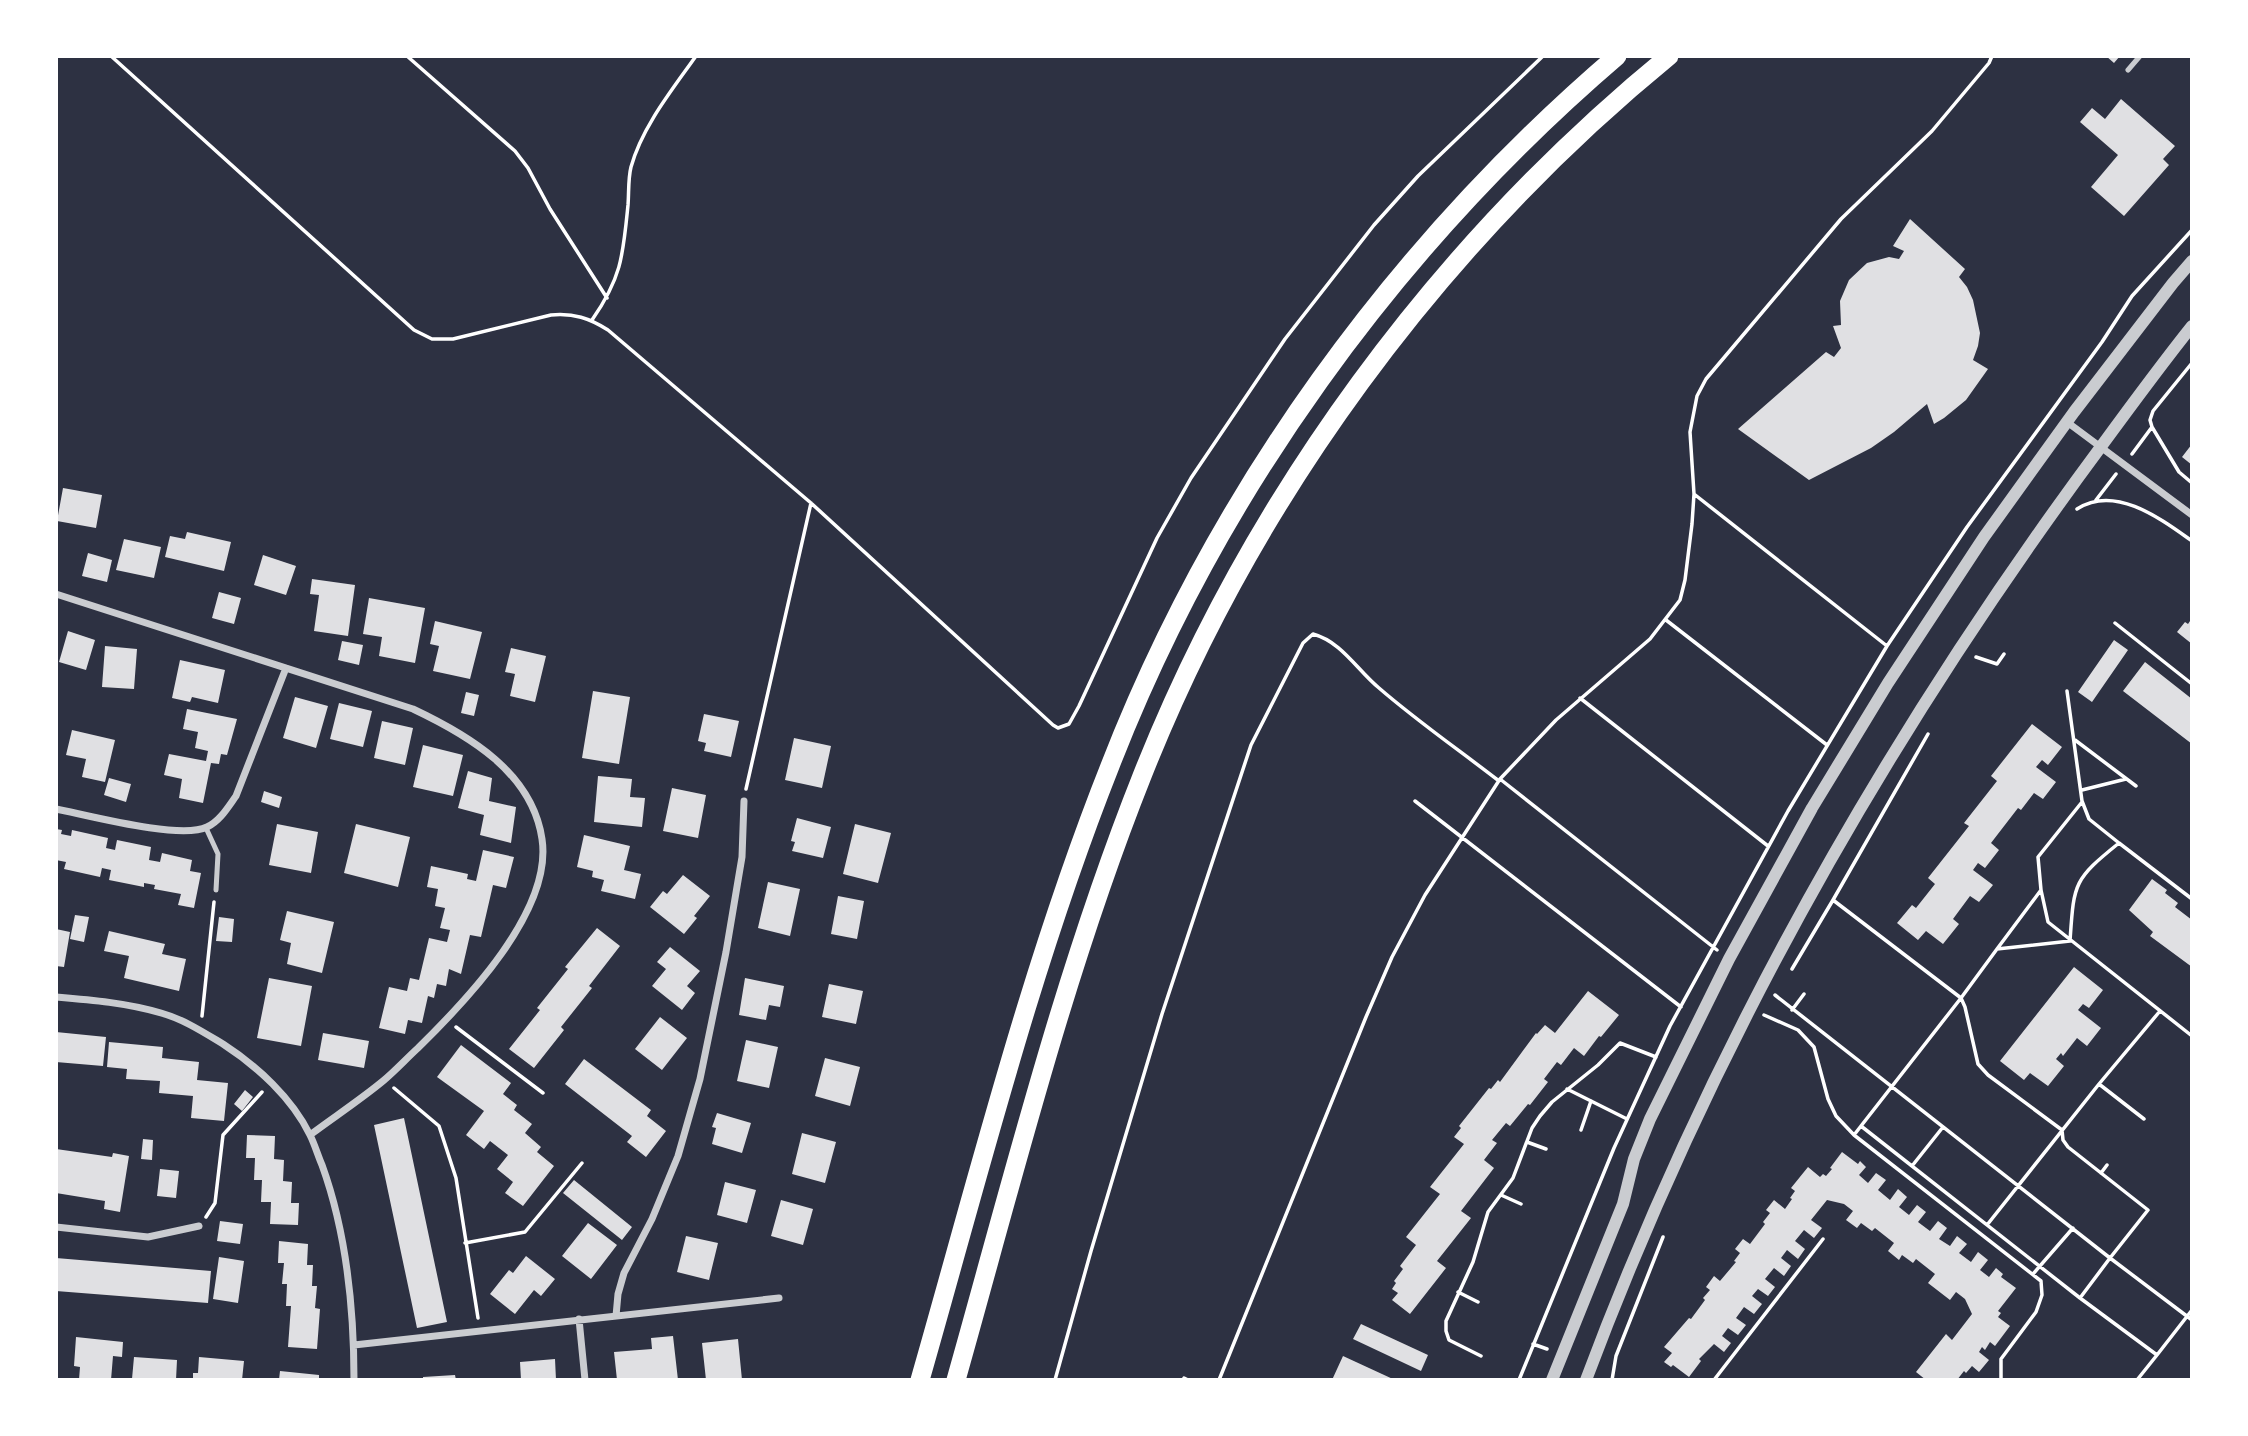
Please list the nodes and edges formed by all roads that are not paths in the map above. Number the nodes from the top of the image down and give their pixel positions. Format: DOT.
graph roads {
  1 [pos="1617,56"];
  2 [pos="1669,56"];
  3 [pos="2140,56"];
  4 [pos="2128,70"];
  5 [pos="2192,261"];
  6 [pos="2192,326"];
  7 [pos="2067,422"];
  8 [pos="2101,447"];
  9 [pos="2192,515"];
  10 [pos="56,594"];
  11 [pos="286,668"];
  12 [pos="744,801"];
  13 [pos="56,809"];
  14 [pos="206,828"];
  15 [pos="216,890"];
  16 [pos="56,997"];
  17 [pos="310,1135"];
  18 [pos="200,1226"];
  19 [pos="56,1227"];
  20 [pos="779,1298"];
  21 [pos="616,1316"];
  22 [pos="579,1319"];
  23 [pos="354,1345"];
  24 [pos="354,1380"];
  25 [pos="585,1380"];
  26 [pos="920,1380"];
  27 [pos="956,1380"];
  28 [pos="1552,1380"];
  29 [pos="1586,1380"];
  1 -- 26 [label="highway"];
  2 -- 27 [label="highway"];
  3 -- 4 [label="lane"];
  5 -- 7 [label="street"];
  6 -- 8 [label="street"];
  7 -- 8 [label="street"];
  7 -- 28 [label="street"];
  8 -- 9 [label="street"];
  8 -- 29 [label="street"];
  10 -- 11 [label="street"];
  11 -- 14 [label="street"];
  11 -- 17 [label="street"];
  12 -- 21 [label="street"];
  13 -- 14 [label="street"];
  14 -- 15 [label="lane"];
  16 -- 17 [label="street"];
  17 -- 23 [label="street"];
  18 -- 19 [label="street"];
  20 -- 21 [label="street"];
  21 -- 22 [label="street"];
  22 -- 23 [label="street"];
  22 -- 25 [label="street"];
  23 -- 24 [label="street"];
}
